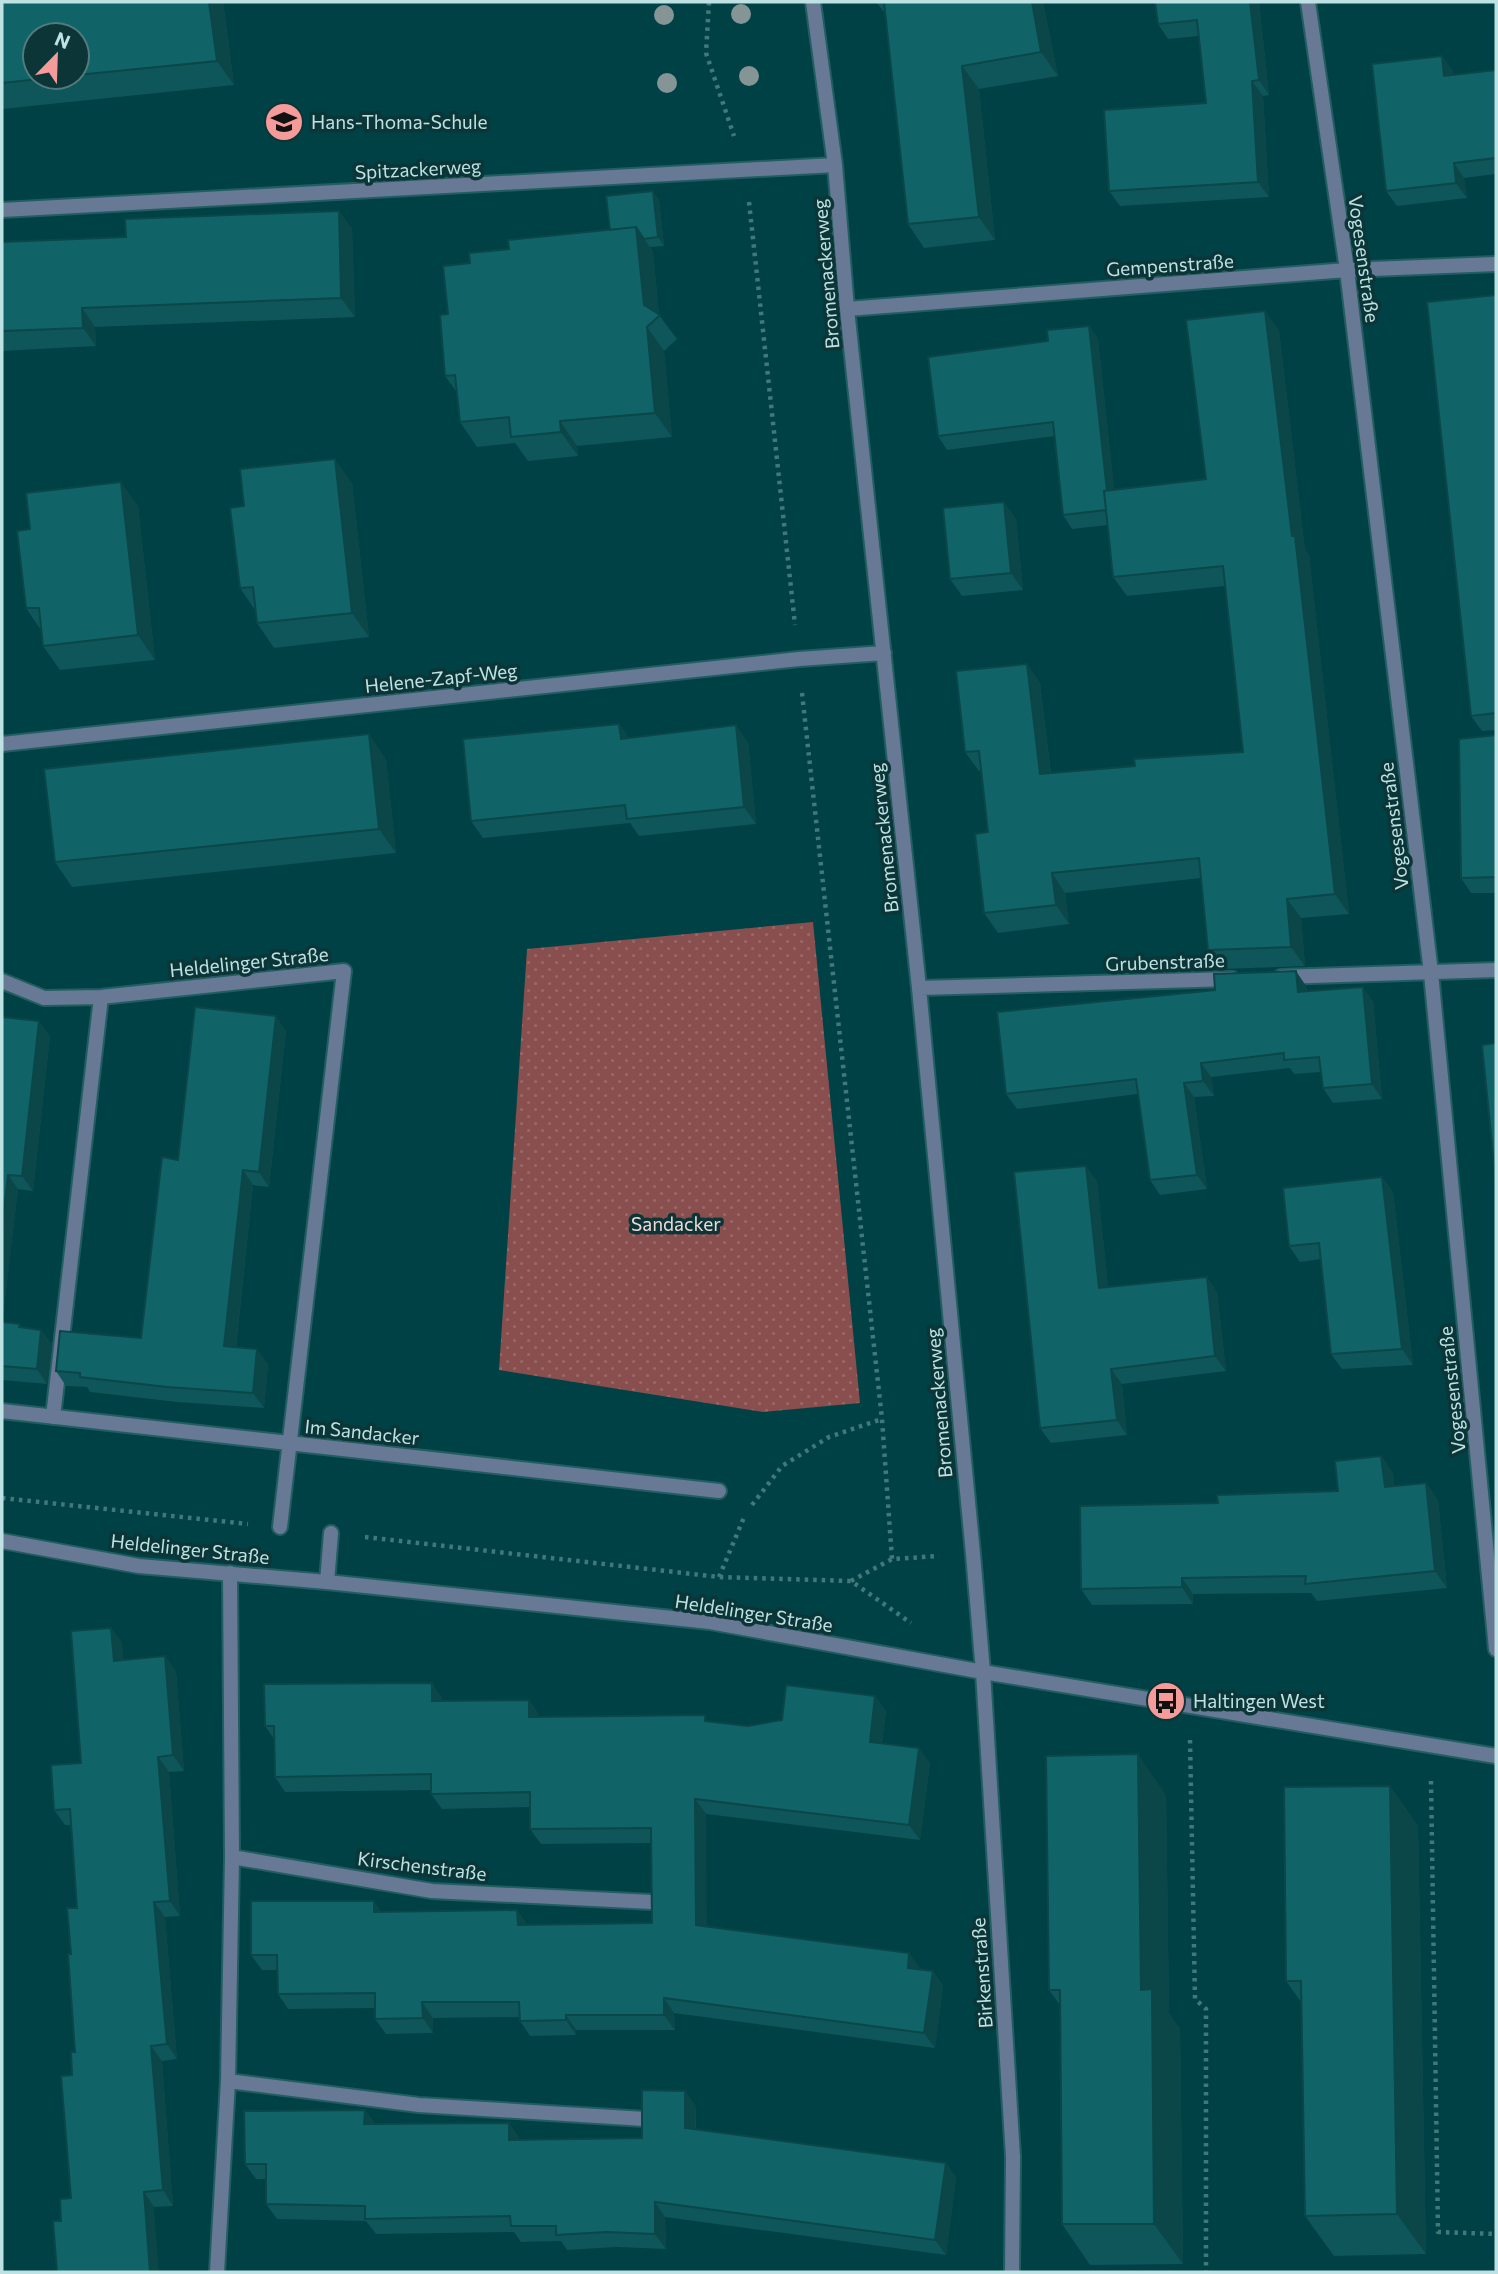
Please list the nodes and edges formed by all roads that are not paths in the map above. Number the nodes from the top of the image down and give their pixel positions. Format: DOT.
graph roads {
  1 [pos="813,2"];
  2 [pos="1308,2"];
  3 [pos="835,165"];
  4 [pos="2,210"];
  5 [pos="1496,264"];
  6 [pos="1348,270"];
  7 [pos="847,309"];
  8 [pos="884,653"];
  9 [pos="2,744"];
  10 [pos="1496,970"];
  11 [pos="1431,973"];
  12 [pos="2,981"];
  13 [pos="919,988"];
  14 [pos="101,997"];
  15 [pos="2,1411"];
  16 [pos="53,1417"];
  17 [pos="291,1444"];
  18 [pos="719,1491"];
  19 [pos="281,1527"];
  20 [pos="331,1533"];
  21 [pos="2,1541"];
  22 [pos="230,1573"];
  23 [pos="327,1582"];
  24 [pos="1496,1649"];
  25 [pos="983,1672"];
  26 [pos="1496,1756"];
  27 [pos="232,1857"];
  28 [pos="652,1902"];
  29 [pos="228,2081"];
  30 [pos="645,2119"];
  31 [pos="218,2272"];
  32 [pos="1012,2272"];
  1 -- 3 [label="street, Bromenackerweg"];
  2 -- 6 [label="street, Vogesenstraße"];
  3 -- 4 [label="street, Spitzackerweg"];
  3 -- 7 [label="street, Bromenackerweg"];
  5 -- 6 [label="street, Gempenstraße"];
  6 -- 7 [label="street, Gempenstraße"];
  6 -- 11 [label="street, Vogesenstraße"];
  7 -- 8 [label="street, Bromenackerweg"];
  8 -- 9 [label="street, Helene-Zapf-Weg"];
  8 -- 13 [label="street, Bromenackerweg"];
  10 -- 11 [label="street, Grubenstraße"];
  11 -- 13 [label="street, Grubenstraße"];
  11 -- 24 [label="street, Vogesenstraße"];
  12 -- 14 [label="street, Heldelinger Straße"];
  13 -- 25 [label="street, Bromenackerweg"];
  14 -- 16 [label="street"];
  14 -- 17 [label="street, Heldelinger Straße"];
  15 -- 16 [label="street, Im Sandacker"];
  16 -- 17 [label="street, Im Sandacker"];
  17 -- 18 [label="street, Im Sandacker"];
  17 -- 19 [label="street, Heldelinger Straße"];
  20 -- 23 [label="street"];
  21 -- 22 [label="street, Heldelinger Straße"];
  22 -- 23 [label="street, Heldelinger Straße"];
  22 -- 27 [label="street"];
  23 -- 25 [label="street, Heldelinger Straße"];
  25 -- 26 [label="street, Heldelinger Straße"];
  25 -- 32 [label="street, Birkenstraße"];
  27 -- 28 [label="street, Kirschenstraße"];
  27 -- 29 [label="street"];
  29 -- 30 [label="street"];
  29 -- 31 [label="street"];
}
